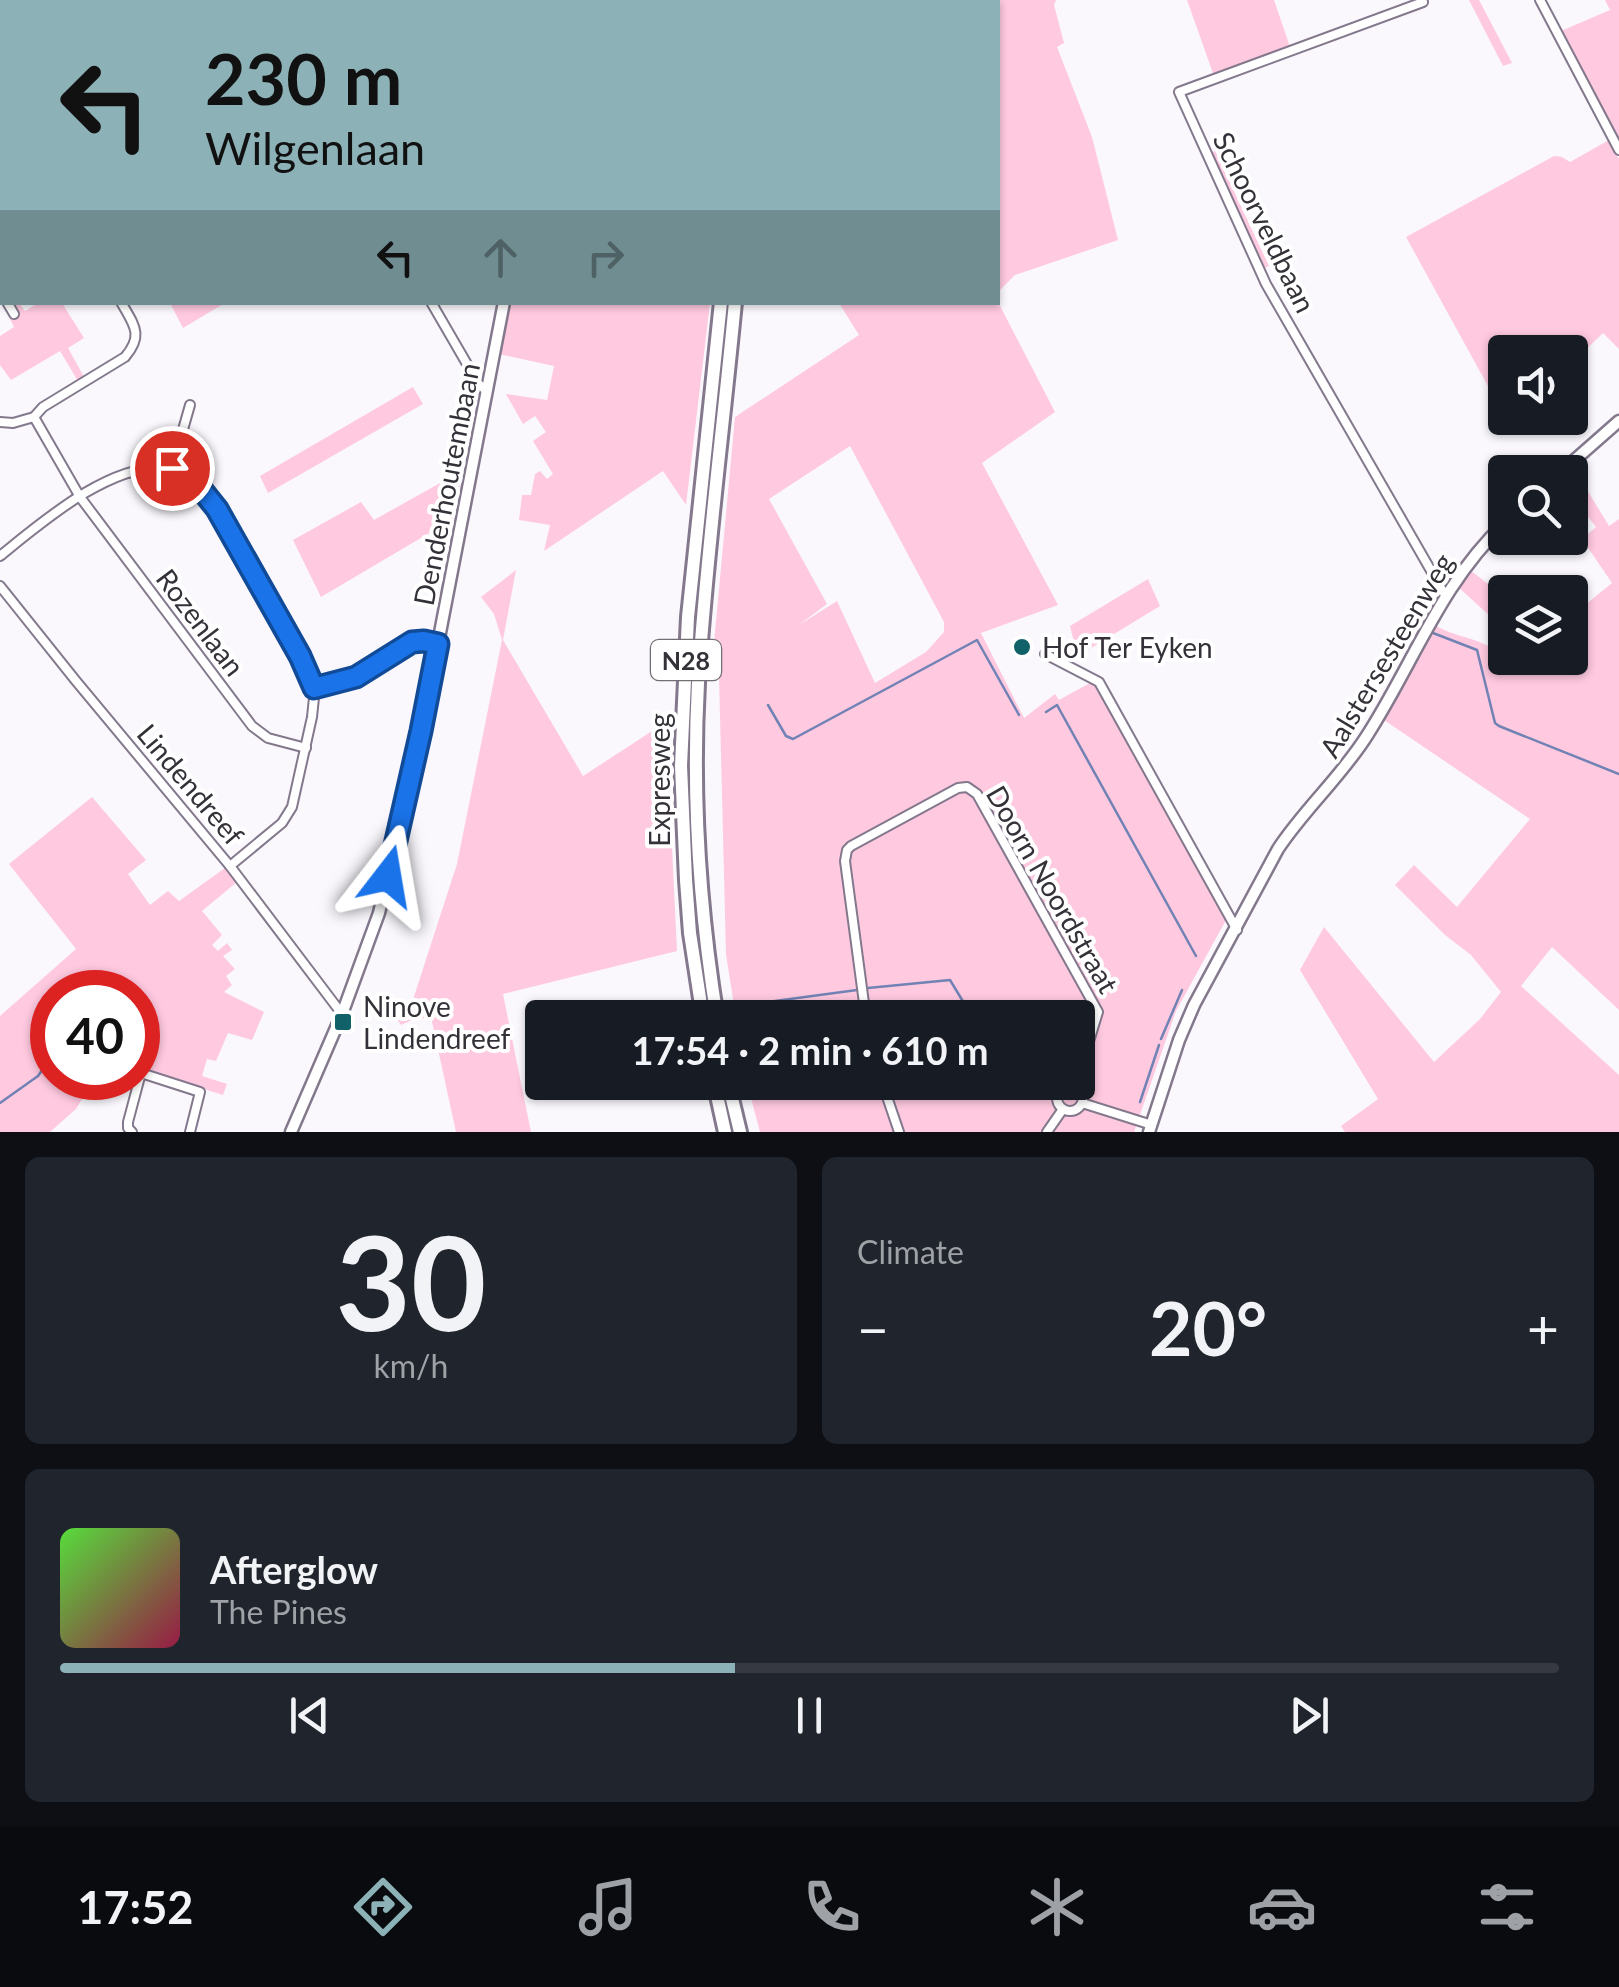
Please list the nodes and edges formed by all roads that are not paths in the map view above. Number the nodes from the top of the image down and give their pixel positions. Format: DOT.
graph roads {
  1 [pos="1540,0"];
  2 [pos="1423,2"];
  3 [pos="1619,150"];
  4 [pos="9,305"];
  5 [pos="122,305"];
  6 [pos="433,305"];
  7 [pos="503,305"];
  8 [pos="722,305"];
  9 [pos="736,305"];
  10 [pos="14,314"];
  11 [pos="486,392"];
  12 [pos="190,405"];
  13 [pos="34,417"];
  14 [pos="1619,420"];
  15 [pos="0,422"];
  16 [pos="1580,455"];
  17 [pos="172,468"];
  18 [pos="80,497"];
  19 [pos="1488,541"];
  20 [pos="0,556"];
  21 [pos="0,586"];
  22 [pos="1445,595"];
  23 [pos="438,644"];
  24 [pos="1045,654"];
  25 [pos="314,688"];
  26 [pos="306,748"];
  27 [pos="230,866"];
  28 [pos="1236,930"];
  29 [pos="701,1000"];
  30 [pos="714,1000"];
  31 [pos="864,1000"];
  32 [pos="1091,1000"];
  33 [pos="342,1014"];
  34 [pos="718,1100"];
  35 [pos="732,1100"];
  36 [pos="888,1100"];
  37 [pos="1057,1100"];
  38 [pos="1082,1102"];
  39 [pos="1063,1109"];
  40 [pos="1151,1128"];
  41 [pos="132,1132"];
  42 [pos="190,1132"];
  43 [pos="291,1132"];
  44 [pos="725,1132"];
  45 [pos="740,1132"];
  46 [pos="899,1132"];
  47 [pos="1047,1132"];
  1 -- 3 [label="street"];
  2 -- 22 [label="street, Schoorveldbaan"];
  4 -- 10 [label="street"];
  5 -- 13 [label="street"];
  6 -- 11 [label="street"];
  7 -- 11 [label="street, Denderhoutembaan"];
  8 -- 29 [label="highway, Expresweg / N28"];
  9 -- 30 [label="highway, Expresweg / N28"];
  11 -- 23 [label="street, Denderhoutembaan"];
  12 -- 17 [label="street"];
  13 -- 15 [label="street"];
  13 -- 18 [label="street, Rozenlaan"];
  14 -- 16 [label="street"];
  17 -- 18 [label="street"];
  17 -- 25 [label="street"];
  18 -- 20 [label="street"];
  18 -- 26 [label="street, Rozenlaan"];
  19 -- 22 [label="street, Aalstersesteenweg"];
  21 -- 27 [label="street, Lindendreef"];
  22 -- 28 [label="street, Aalstersesteenweg"];
  23 -- 25 [label="street"];
  23 -- 33 [label="street, Denderhoutembaan"];
  24 -- 28 [label="street"];
  25 -- 26 [label="street"];
  26 -- 27 [label="street"];
  27 -- 33 [label="street, Lindendreef"];
  28 -- 40 [label="street, Aalstersesteenweg"];
  31 -- 32 [label="street, Doorn Noordstraat"];
  33 -- 43 [label="street, Denderhoutembaan"];
  34 -- 44 [label="highway"];
  35 -- 45 [label="highway"];
  36 -- 46 [label="street"];
  37 -- 39 [label="street"];
  38 -- 39 [label="street"];
  38 -- 40 [label="street"];
  39 -- 47 [label="street"];
  41 -- 42 [label="street"];
}
